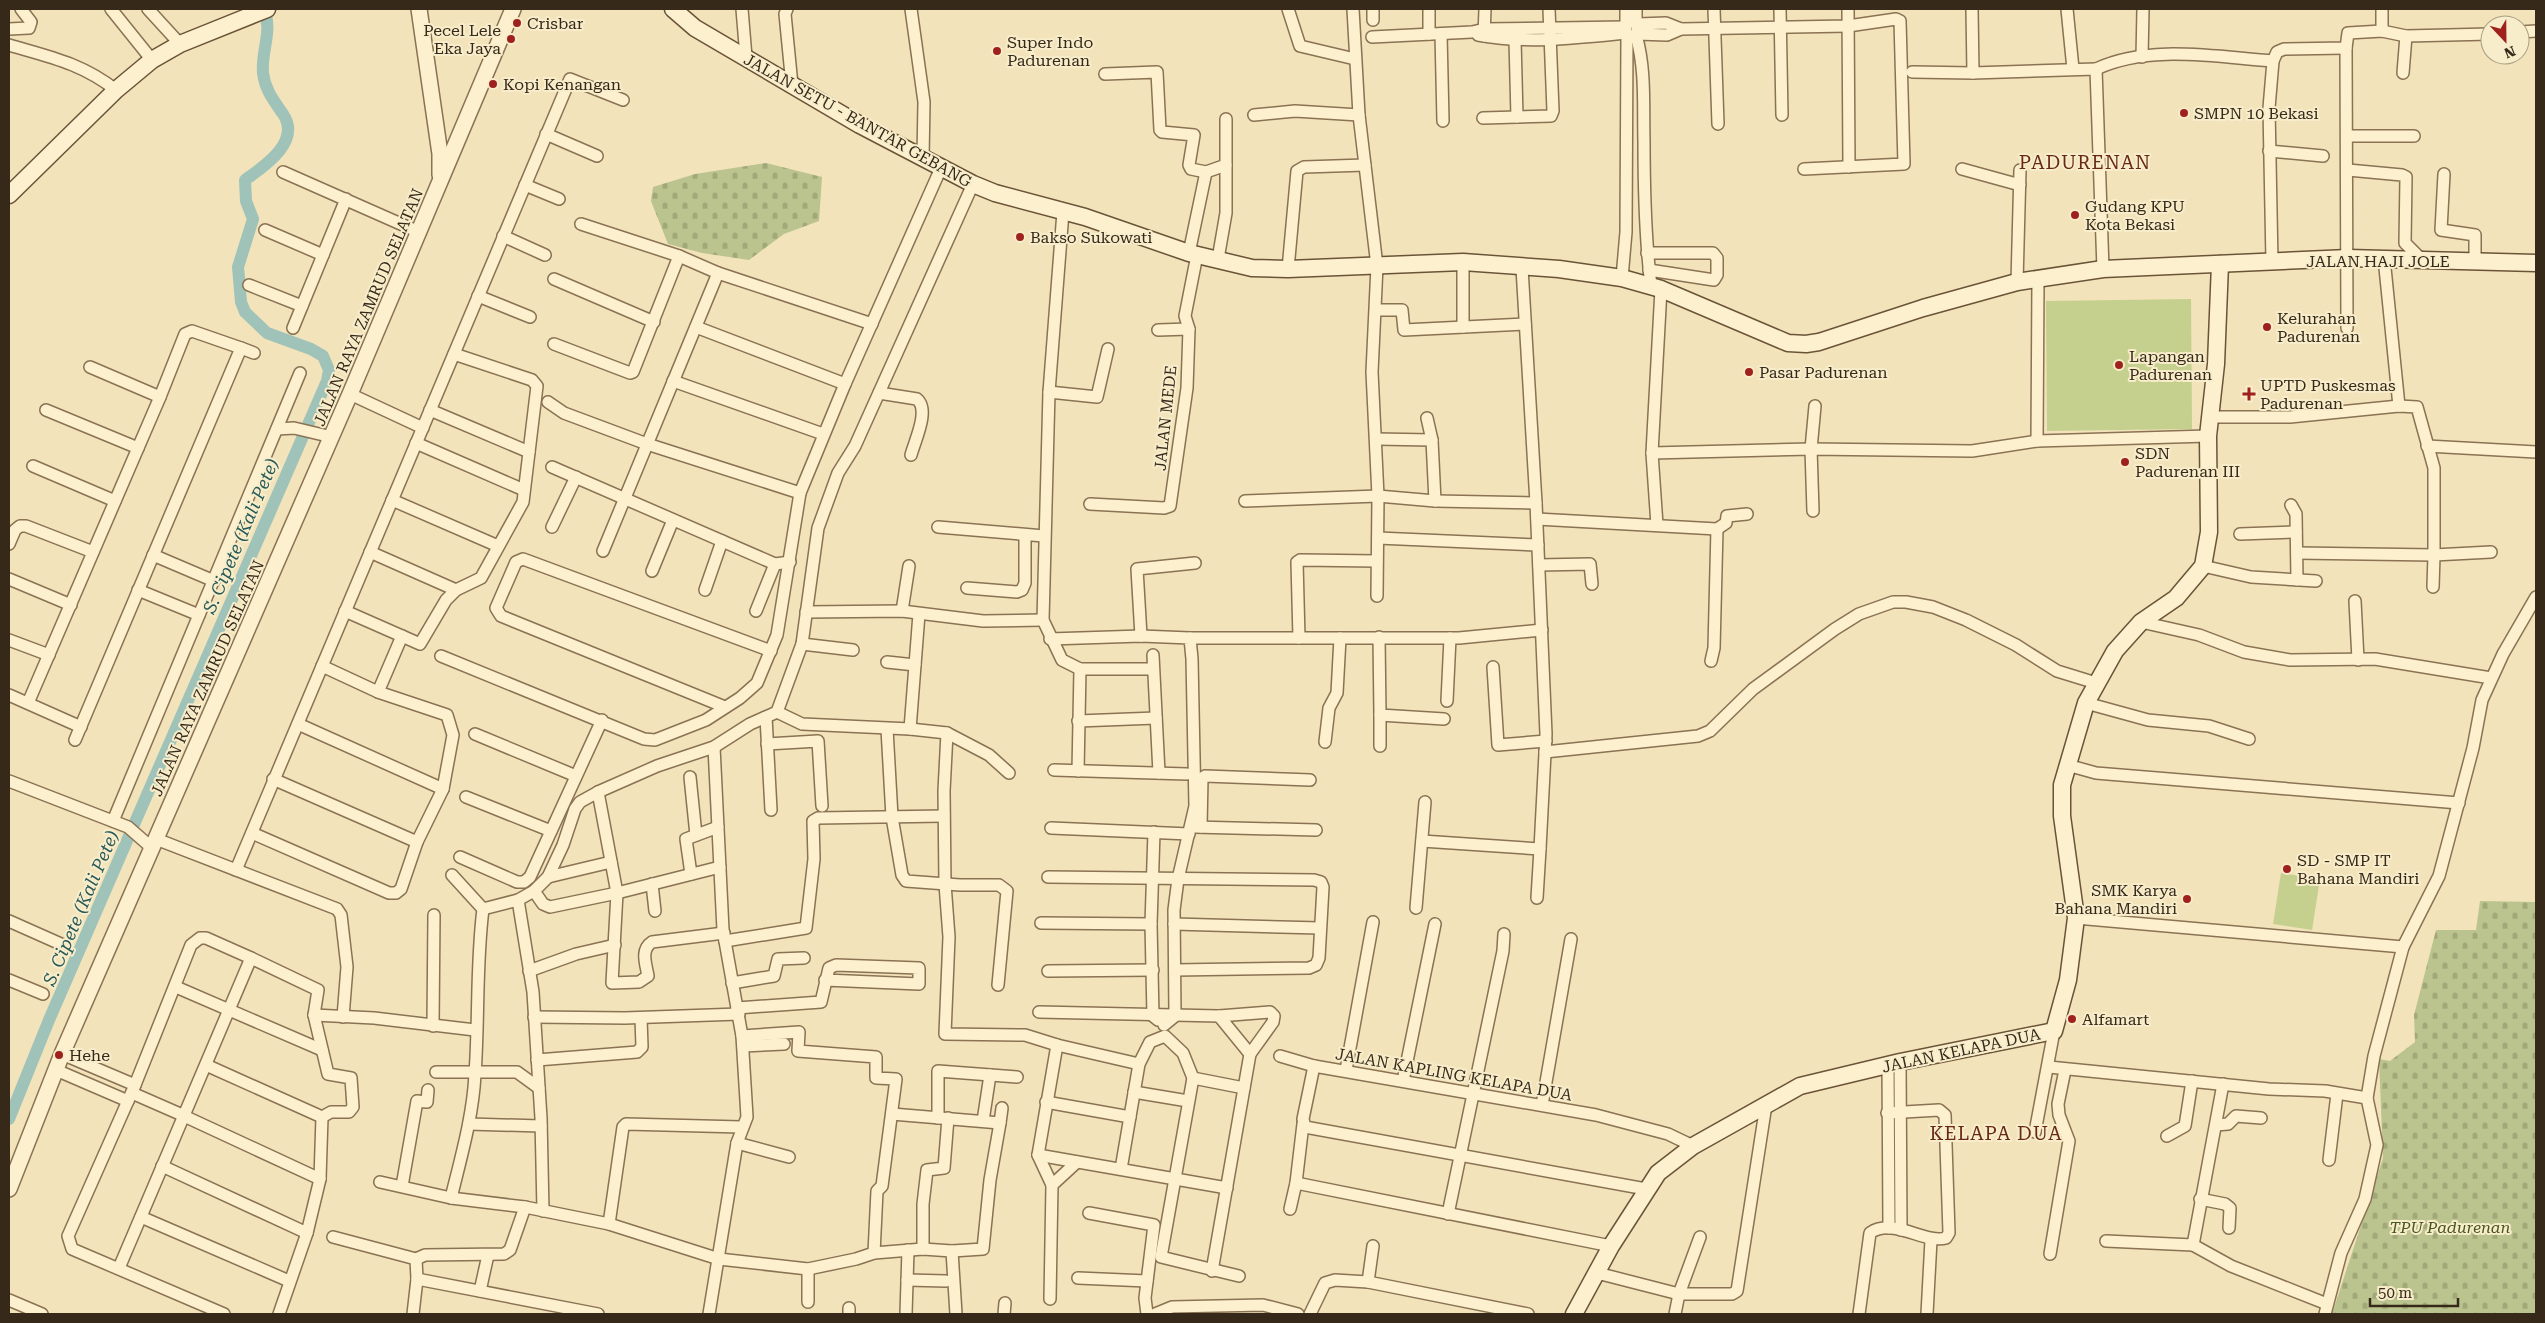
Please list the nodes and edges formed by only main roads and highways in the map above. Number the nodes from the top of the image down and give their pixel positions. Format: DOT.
graph roads {
  1 [pos="267,9"];
  2 [pos="680,11"];
  3 [pos="9,195"];
  4 [pos="2536,263"];
  5 [pos="2220,264"];
  6 [pos="1574,1314"];
  1 -- 3 [label="main road"];
  2 -- 5 [label="main road, JALAN SETU - BANTAR GEBANG"];
  4 -- 5 [label="main road, JALAN HAJI JOLE"];
  5 -- 6 [label="main road, JALAN KELAPA DUA"];
}
